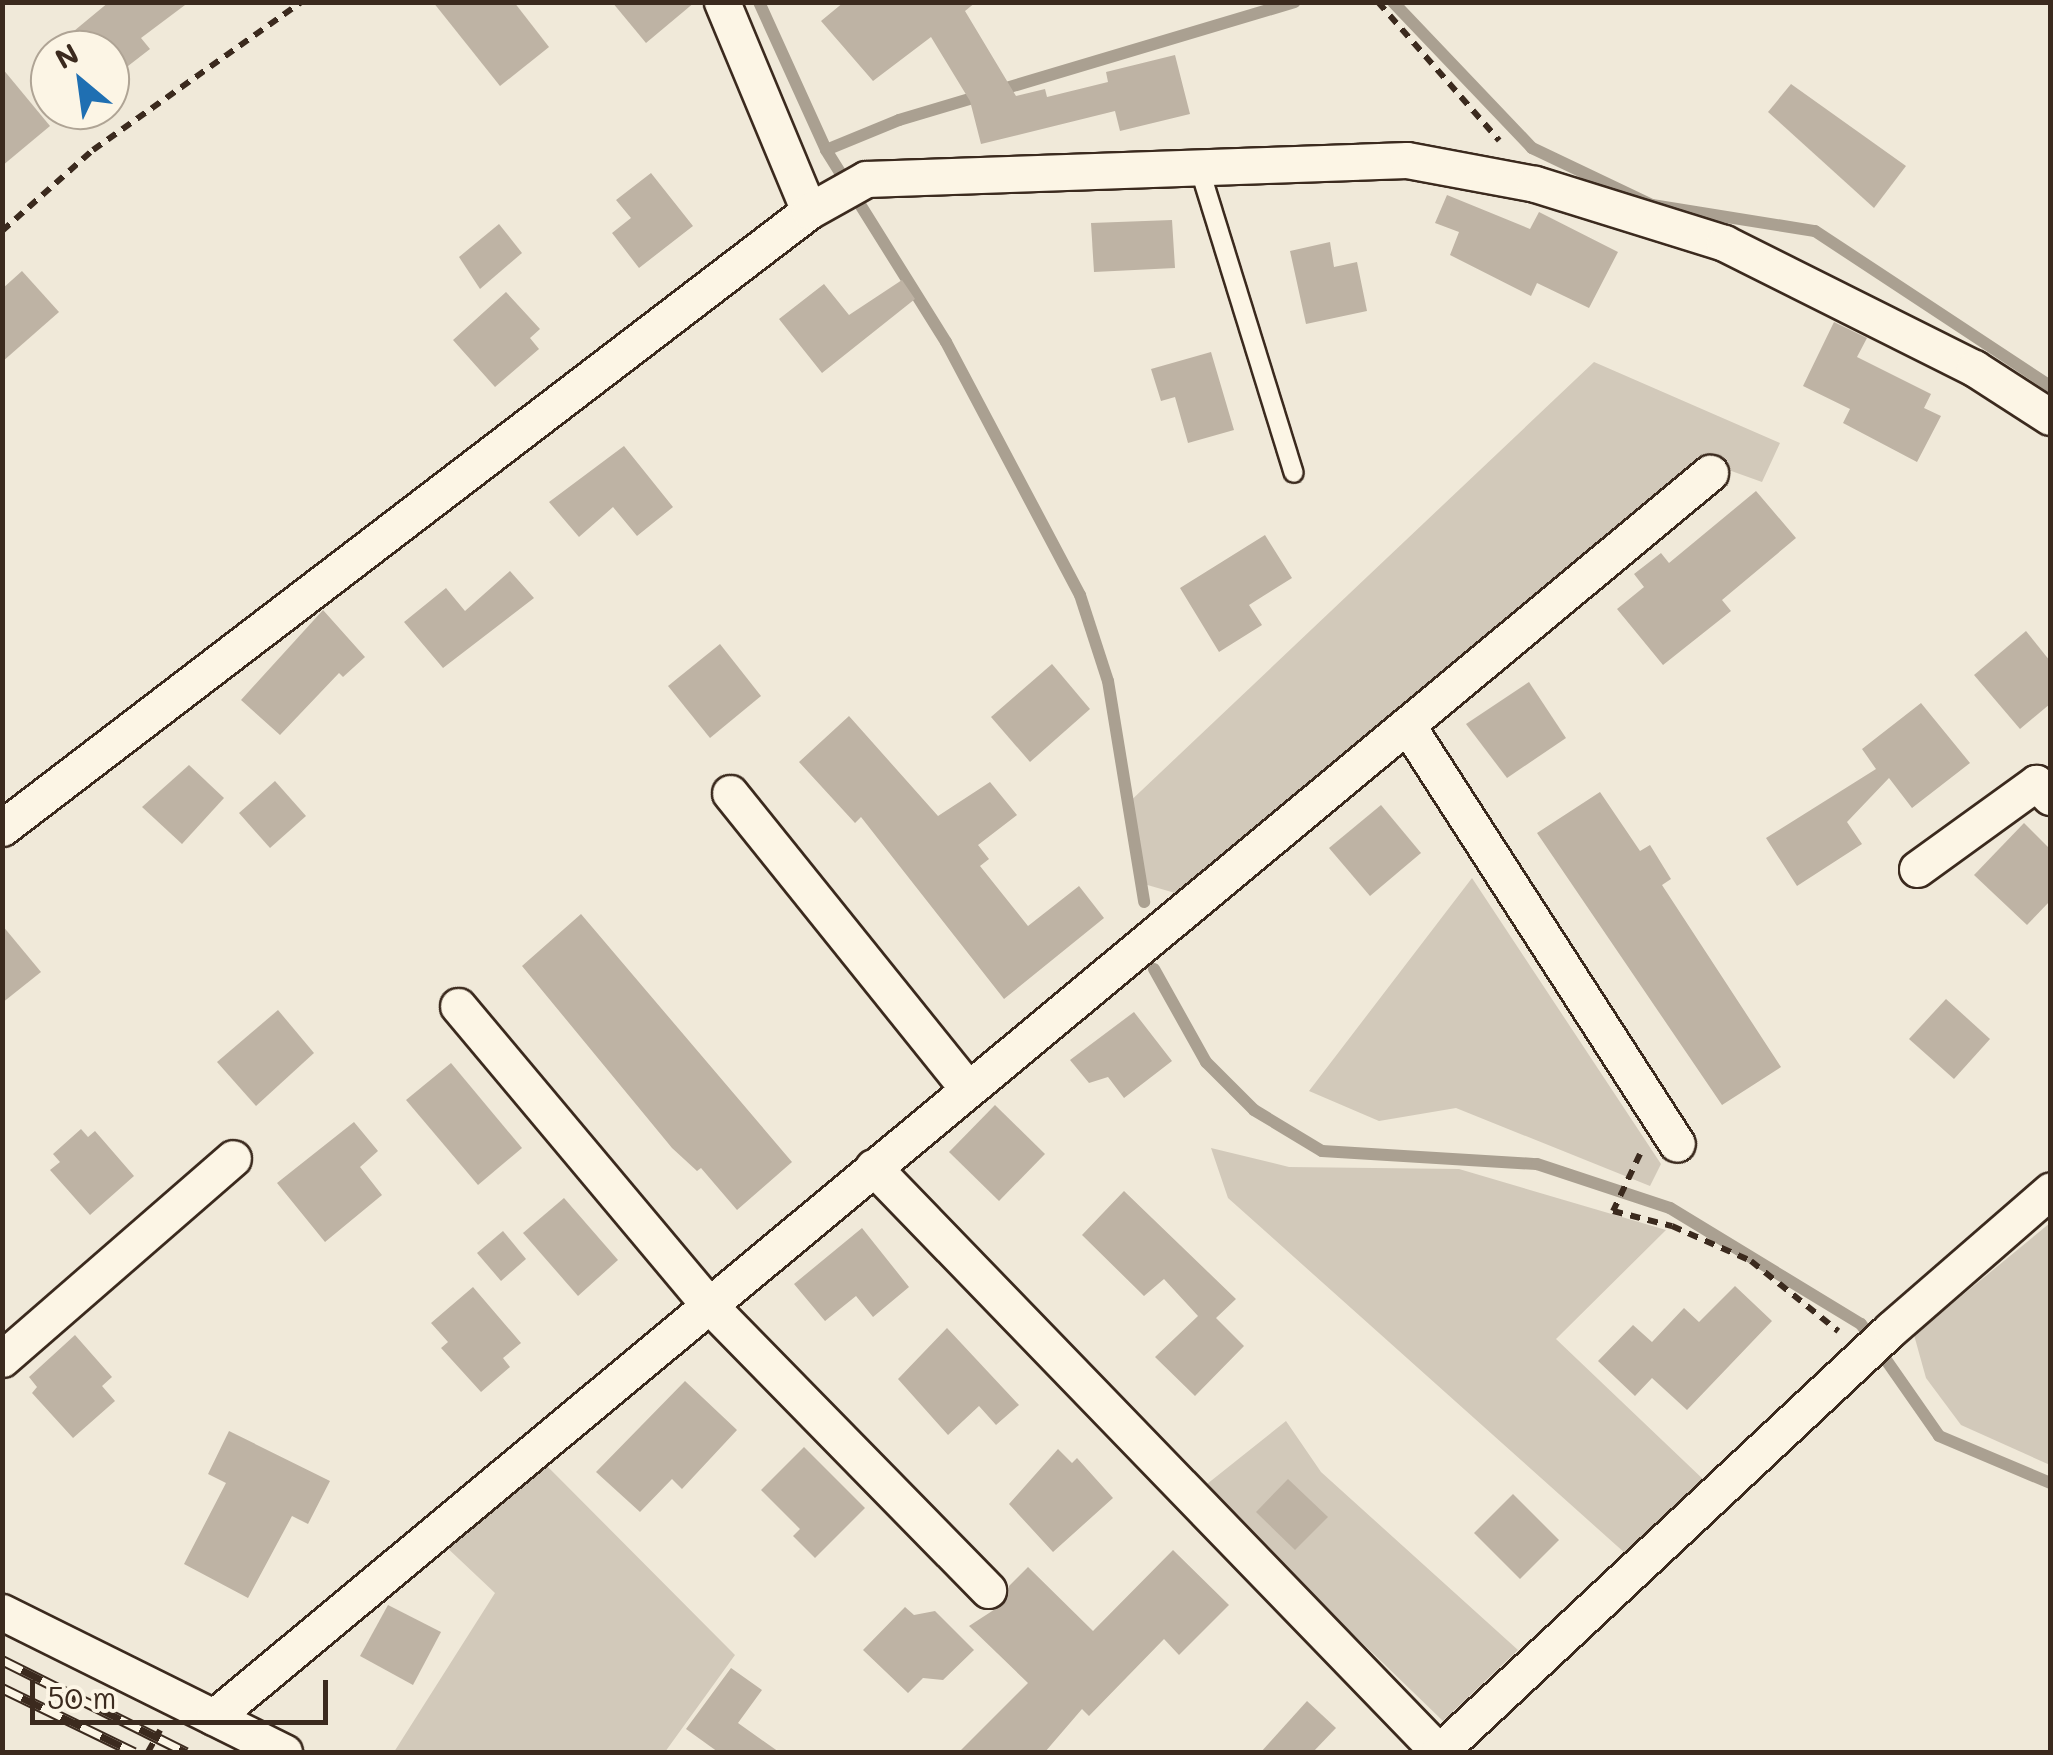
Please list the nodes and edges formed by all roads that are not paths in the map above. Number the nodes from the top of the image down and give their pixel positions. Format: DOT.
graph roads {
  1 [pos="722,2"];
  2 [pos="1199,167"];
  3 [pos="817,205"];
  4 [pos="2050,417"];
  5 [pos="1294,472"];
  6 [pos="1710,474"];
  7 [pos="1406,724"];
  8 [pos="2046,784"];
  9 [pos="730,793"];
  10 [pos="2,828"];
  11 [pos="1917,869"];
  12 [pos="458,1006"];
  13 [pos="967,1088"];
  14 [pos="1676,1144"];
  15 [pos="233,1158"];
  16 [pos="873,1167"];
  17 [pos="2050,1192"];
  18 [pos="709,1305"];
  19 [pos="2,1359"];
  20 [pos="988,1590"];
  21 [pos="2,1612"];
  22 [pos="214,1717"];
  23 [pos="284,1752"];
  24 [pos="1439,1752"];
  1 -- 3 [label="street"];
  2 -- 3 [label="street"];
  2 -- 4 [label="street"];
  2 -- 5 [label="lane"];
  3 -- 10 [label="street"];
  6 -- 7 [label="street"];
  7 -- 13 [label="street"];
  7 -- 14 [label="street"];
  8 -- 11 [label="street"];
  9 -- 13 [label="street"];
  12 -- 18 [label="street"];
  13 -- 16 [label="street"];
  15 -- 19 [label="street"];
  16 -- 18 [label="street"];
  16 -- 24 [label="street"];
  17 -- 24 [label="street"];
  18 -- 20 [label="street"];
  18 -- 22 [label="street"];
  21 -- 22 [label="street"];
  22 -- 23 [label="street"];
}
